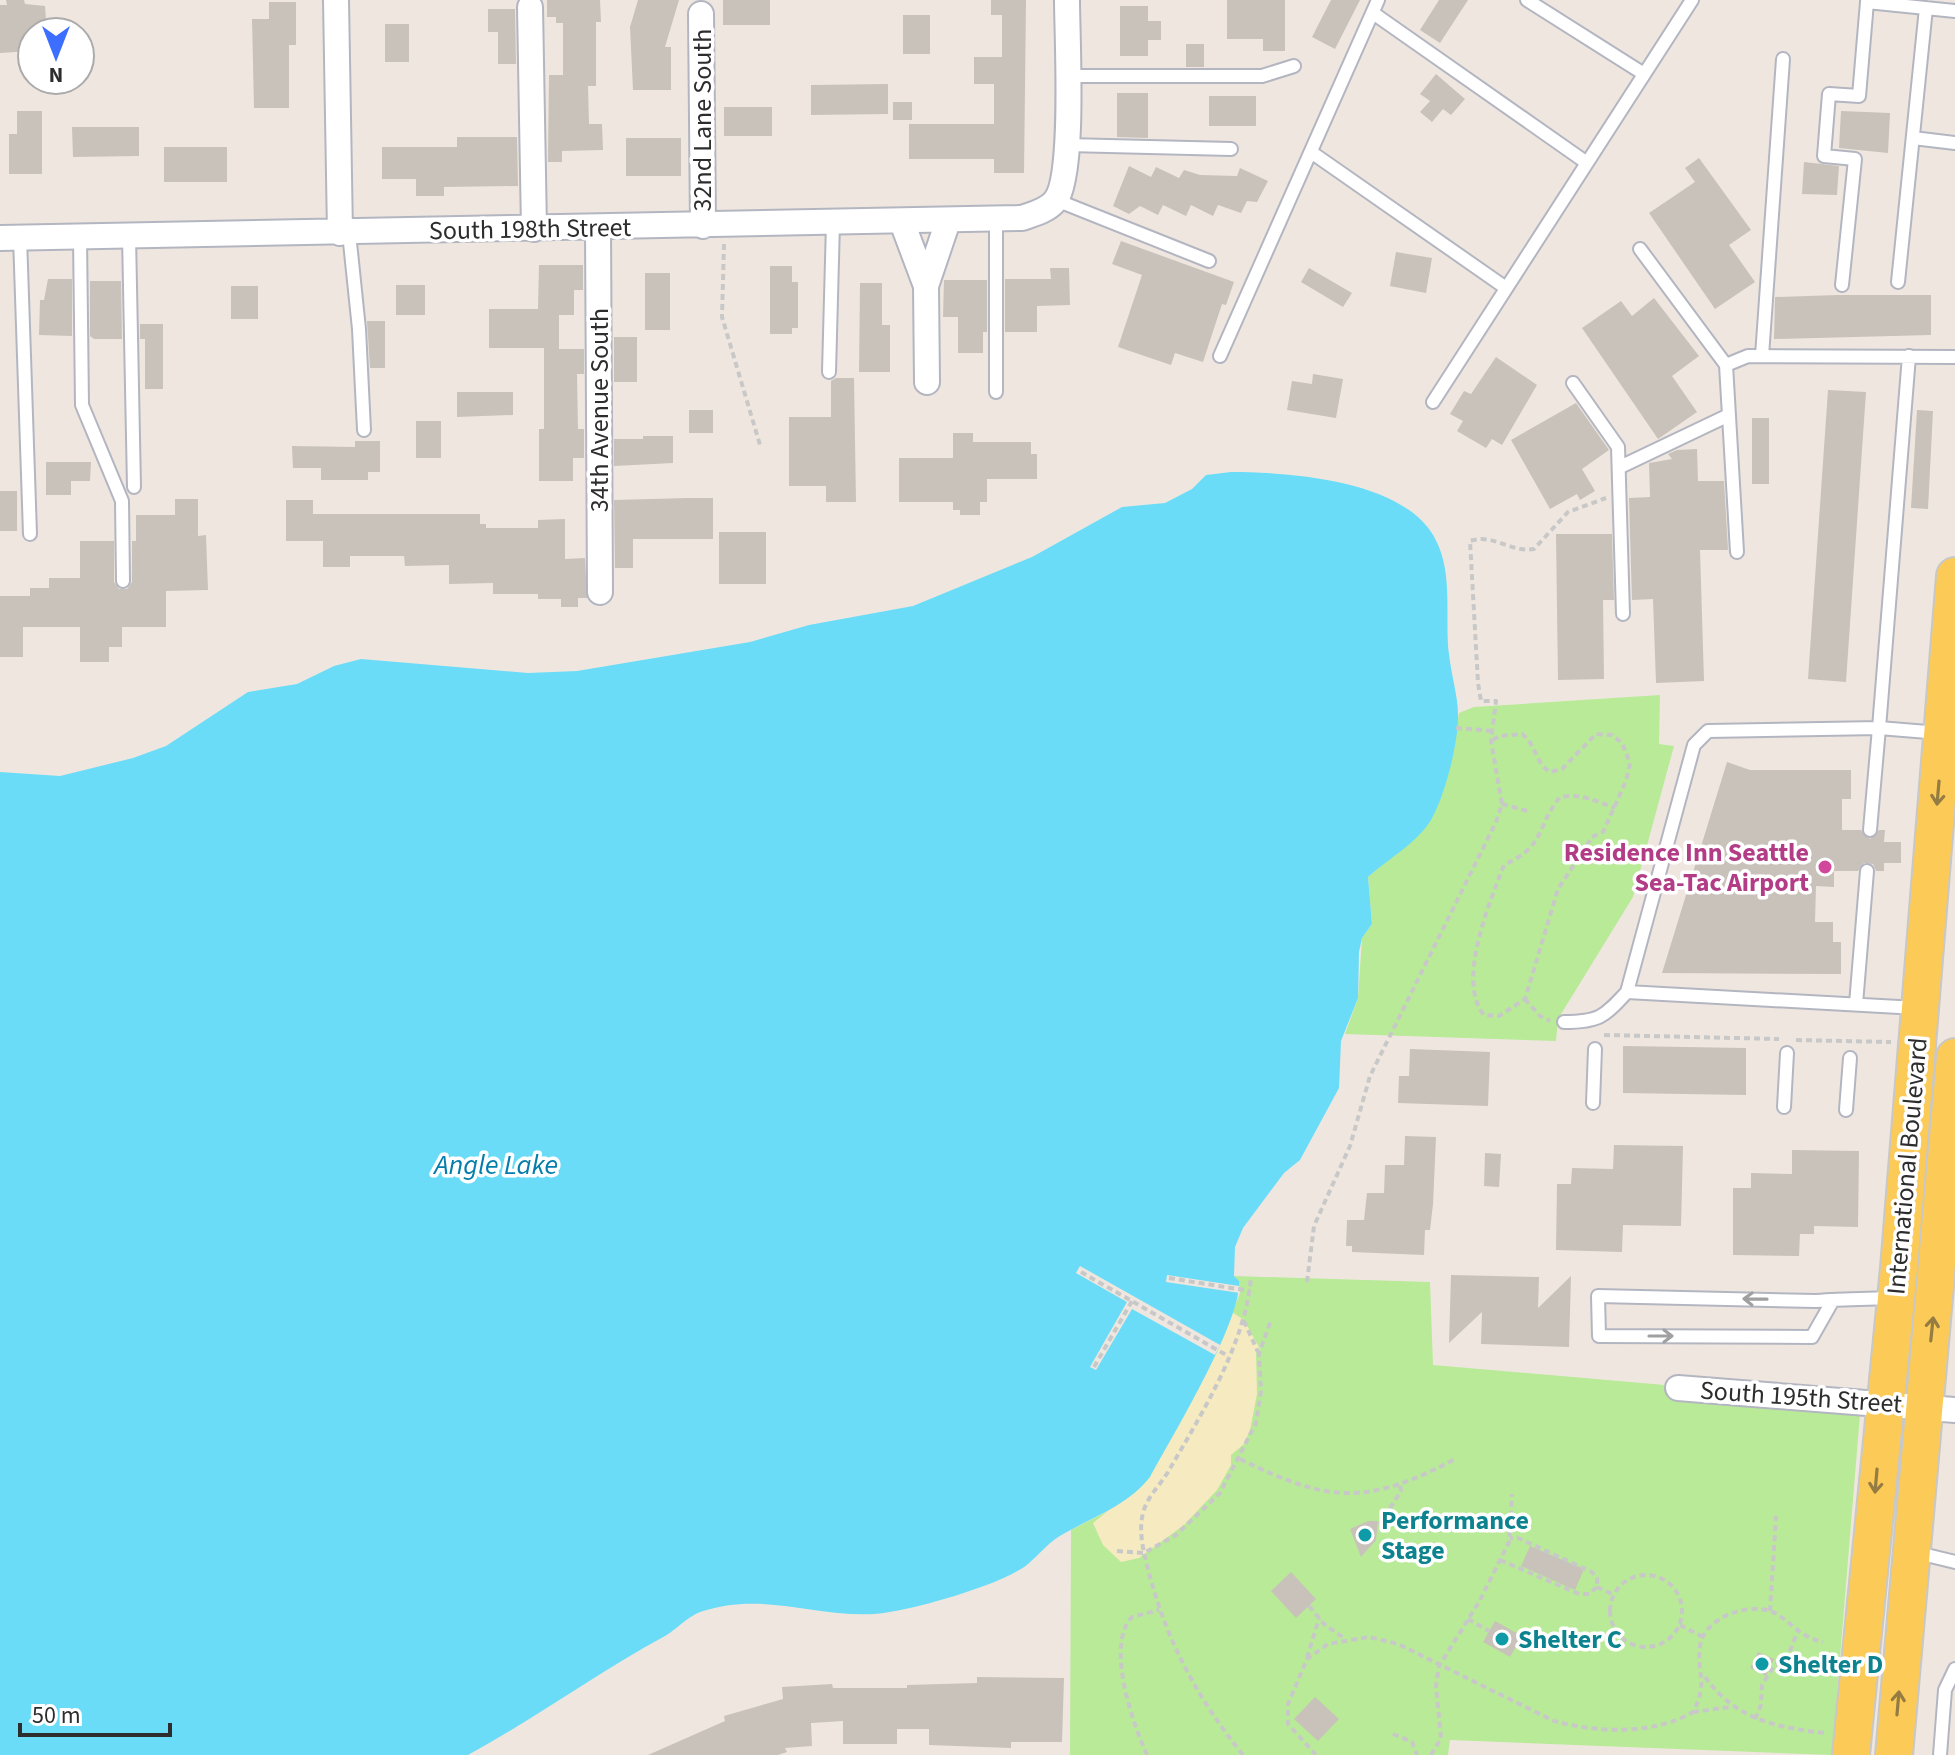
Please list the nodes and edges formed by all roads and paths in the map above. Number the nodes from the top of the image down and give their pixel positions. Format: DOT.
graph roads {
  1 [pos="336,0"];
  2 [pos="1067,0"];
  3 [pos="1378,0"];
  4 [pos="1527,0"];
  5 [pos="1692,0"];
  6 [pos="530,7"];
  7 [pos="1926,8"];
  8 [pos="1955,11"];
  9 [pos="1373,13"];
  10 [pos="701,14"];
  11 [pos="1783,59"];
  12 [pos="1294,66"];
  13 [pos="1644,74"];
  14 [pos="1067,76"];
  15 [pos="1913,138"];
  16 [pos="1955,143"];
  17 [pos="1067,145"];
  18 [pos="1231,149"];
  19 [pos="1311,152"];
  20 [pos="1587,163"];
  21 [pos="1056,200"];
  22 [pos="996,220"];
  23 [pos="948,221"];
  24 [pos="902,222"];
  25 [pos="833,223"];
  26 [pos="714,225"];
  27 [pos="598,228"];
  28 [pos="534,229"];
  29 [pos="344,233"];
  30 [pos="129,236"];
  31 [pos="80,237"];
  32 [pos="10,238"];
  33 [pos="1640,249"];
  34 [pos="1209,261"];
  35 [pos="1898,282"];
  36 [pos="1842,285"];
  37 [pos="926,286"];
  38 [pos="1506,288"];
  39 [pos="1220,356"];
  40 [pos="1762,356"];
  41 [pos="1909,356"];
  42 [pos="1955,357"];
  43 [pos="1726,365"];
  44 [pos="829,372"];
  45 [pos="927,382"];
  46 [pos="1573,383"];
  47 [pos="996,392"];
  48 [pos="1433,402"];
  49 [pos="1729,415"];
  50 [pos="364,430"];
  51 [pos="760,445"];
  52 [pos="1620,467"];
  53 [pos="134,487"];
  54 [pos="1620,493"];
  55 [pos="30,534"];
  56 [pos="1737,552"];
  57 [pos="1955,576"];
  58 [pos="123,581"];
  59 [pos="600,592"];
  60 [pos="1623,614"];
  61 [pos="1456,728"];
  62 [pos="1879,728"];
  63 [pos="1493,731"];
  64 [pos="1949,737"];
  65 [pos="1491,741"];
  66 [pos="1502,804"];
  67 [pos="1615,808"];
  68 [pos="1531,812"];
  69 [pos="1870,830"];
  70 [pos="1867,871"];
  71 [pos="1627,992"];
  72 [pos="1525,999"];
  73 [pos="1856,1004"];
  74 [pos="1920,1008"];
  75 [pos="1558,1025"];
  76 [pos="1593,1035"];
  77 [pos="1897,1042"];
  78 [pos="1595,1049"];
  79 [pos="1787,1053"];
  80 [pos="1955,1057"];
  81 [pos="1850,1058"];
  82 [pos="1954,1069"];
  83 [pos="1593,1103"];
  84 [pos="1953,1106"];
  85 [pos="1784,1107"];
  86 [pos="1846,1110"];
  87 [pos="1951,1147"];
  88 [pos="1081,1272"];
  89 [pos="1251,1277"];
  90 [pos="1169,1278"];
  91 [pos="1307,1282"];
  92 [pos="1250,1291"];
  93 [pos="1896,1298"];
  94 [pos="1833,1300"];
  95 [pos="1132,1301"];
  96 [pos="1271,1320"];
  97 [pos="1244,1321"];
  98 [pos="1259,1354"];
  99 [pos="1229,1357"];
  100 [pos="1094,1367"];
  101 [pos="1678,1388"];
  102 [pos="1883,1403"];
  103 [pos="1945,1413"];
  104 [pos="1457,1458"];
  105 [pos="1240,1459"];
  106 [pos="1400,1485"];
  107 [pos="1512,1494"];
  108 [pos="1776,1516"];
  109 [pos="1379,1525"];
  110 [pos="1509,1538"];
  111 [pos="1117,1551"];
  112 [pos="1911,1551"];
  113 [pos="1144,1553"];
  114 [pos="1500,1560"];
  115 [pos="1955,1562"];
  116 [pos="1597,1587"];
  117 [pos="1614,1595"];
  118 [pos="1309,1606"];
  119 [pos="1159,1610"];
  120 [pos="1770,1611"];
  121 [pos="1319,1618"];
  122 [pos="1468,1619"];
  123 [pos="1680,1625"];
  124 [pos="1489,1631"];
  125 [pos="1797,1633"];
  126 [pos="1703,1637"];
  127 [pos="1345,1639"];
  128 [pos="1823,1642"];
  129 [pos="1307,1659"];
  130 [pos="1439,1666"];
  131 [pos="1955,1669"];
  132 [pos="1703,1675"];
  133 [pos="1733,1707"];
  134 [pos="1693,1712"];
  135 [pos="1755,1719"];
  136 [pos="1393,1734"];
  137 [pos="1852,1745"];
  138 [pos="1147,1755"];
  139 [pos="1243,1755"];
  140 [pos="1316,1755"];
  141 [pos="1417,1755"];
  142 [pos="1431,1755"];
  143 [pos="1894,1755"];
  144 [pos="1940,1755"];
  1 -- 29 [label="street"];
  2 -- 14 [label="street"];
  3 -- 9 [label="lane"];
  4 -- 13 [label="lane"];
  5 -- 13 [label="lane"];
  6 -- 28 [label="street"];
  7 -- 8 [label="lane"];
  7 -- 15 [label="lane"];
  7 -- 36 [label="lane"];
  9 -- 19 [label="lane"];
  9 -- 20 [label="lane"];
  10 -- 26 [label="street, 32nd Lane South"];
  11 -- 40 [label="lane"];
  12 -- 14 [label="lane"];
  13 -- 20 [label="lane"];
  14 -- 17 [label="street"];
  15 -- 16 [label="lane"];
  15 -- 35 [label="lane"];
  17 -- 18 [label="lane"];
  17 -- 21 [label="street"];
  19 -- 38 [label="lane"];
  19 -- 39 [label="lane"];
  20 -- 38 [label="lane"];
  21 -- 22 [label="street, South 198th Street"];
  21 -- 34 [label="lane"];
  22 -- 23 [label="street, South 198th Street"];
  22 -- 47 [label="lane"];
  23 -- 24 [label="street, South 198th Street"];
  23 -- 37 [label="street"];
  24 -- 25 [label="street, South 198th Street"];
  24 -- 37 [label="street"];
  25 -- 26 [label="street, South 198th Street"];
  25 -- 44 [label="lane"];
  26 -- 27 [label="street, South 198th Street"];
  26 -- 51 [label="path"];
  27 -- 28 [label="street, South 198th Street"];
  27 -- 59 [label="street, 34th Avenue South"];
  28 -- 29 [label="street, South 198th Street"];
  29 -- 30 [label="street, South 198th Street"];
  29 -- 50 [label="lane"];
  30 -- 31 [label="street, South 198th Street"];
  30 -- 53 [label="lane"];
  31 -- 32 [label="street, South 198th Street"];
  31 -- 58 [label="lane"];
  32 -- 55 [label="lane"];
  33 -- 43 [label="lane"];
  37 -- 45 [label="street"];
  38 -- 48 [label="lane"];
  40 -- 41 [label="lane"];
  40 -- 43 [label="lane"];
  41 -- 42 [label="lane"];
  41 -- 62 [label="lane"];
  43 -- 49 [label="lane"];
  46 -- 52 [label="lane"];
  49 -- 52 [label="lane"];
  49 -- 56 [label="lane"];
  52 -- 54 [label="lane"];
  54 -- 60 [label="lane"];
  54 -- 63 [label="path"];
  57 -- 64 [label="main road, International Boulevard"];
  61 -- 63 [label="path"];
  62 -- 64 [label="lane"];
  62 -- 69 [label="lane"];
  62 -- 71 [label="lane"];
  63 -- 65 [label="path"];
  64 -- 74 [label="main road, International Boulevard, one-way"];
  65 -- 66 [label="path"];
  65 -- 67 [label="path"];
  66 -- 68 [label="path"];
  66 -- 91 [label="path"];
  67 -- 72 [label="path"];
  67 -- 72 [label="path"];
  70 -- 73 [label="lane"];
  71 -- 73 [label="lane"];
  71 -- 75 [label="lane"];
  72 -- 75 [label="path"];
  73 -- 74 [label="lane"];
  74 -- 93 [label="main road, International Boulevard"];
  76 -- 77 [label="path"];
  78 -- 83 [label="lane"];
  79 -- 85 [label="lane"];
  80 -- 82 [label="main road, International Boulevard"];
  81 -- 86 [label="lane"];
  82 -- 84 [label="main road, International Boulevard"];
  84 -- 87 [label="main road, International Boulevard"];
  103 -- 87 [label="main road, International Boulevard, one-way"];
  88 -- 95 [label="path"];
  89 -- 92 [label="path"];
  90 -- 92 [label="path"];
  92 -- 97 [label="path"];
  93 -- 94 [label="lane"];
  93 -- 102 [label="main road, International Boulevard"];
  94 -- 94 [label="lane, one-way"];
  95 -- 99 [label="path"];
  95 -- 100 [label="path"];
  96 -- 98 [label="path"];
  97 -- 98 [label="path"];
  97 -- 99 [label="path"];
  98 -- 105 [label="path"];
  99 -- 113 [label="path"];
  101 -- 102 [label="street, South 195th Street"];
  102 -- 103 [label="street, South 195th Street"];
  102 -- 137 [label="main road, International Boulevard, one-way"];
  103 -- 112 [label="main road, International Boulevard"];
  104 -- 106 [label="path"];
  105 -- 106 [label="path"];
  105 -- 113 [label="path"];
  106 -- 109 [label="path"];
  107 -- 110 [label="path"];
  108 -- 120 [label="path"];
  110 -- 114 [label="path"];
  110 -- 116 [label="path"];
  111 -- 113 [label="path"];
  112 -- 115 [label="lane"];
  143 -- 112 [label="main road, International Boulevard, one-way"];
  113 -- 119 [label="path"];
  114 -- 116 [label="path"];
  114 -- 122 [label="path"];
  116 -- 117 [label="path"];
  117 -- 123 [label="path"];
  117 -- 123 [label="path"];
  118 -- 121 [label="path"];
  119 -- 138 [label="path"];
  119 -- 139 [label="path"];
  120 -- 125 [label="path"];
  120 -- 126 [label="path"];
  121 -- 127 [label="path"];
  121 -- 129 [label="path"];
  122 -- 124 [label="path"];
  122 -- 130 [label="path"];
  123 -- 126 [label="path"];
  125 -- 128 [label="path"];
  125 -- 135 [label="path"];
  126 -- 132 [label="path"];
  127 -- 129 [label="path"];
  127 -- 130 [label="path"];
  129 -- 140 [label="path"];
  130 -- 134 [label="path"];
  130 -- 142 [label="path"];
  131 -- 144 [label="lane"];
  132 -- 133 [label="path"];
  132 -- 134 [label="path"];
  133 -- 134 [label="path"];
  133 -- 135 [label="path"];
  135 -- 137 [label="path"];
  136 -- 141 [label="path"];
}
